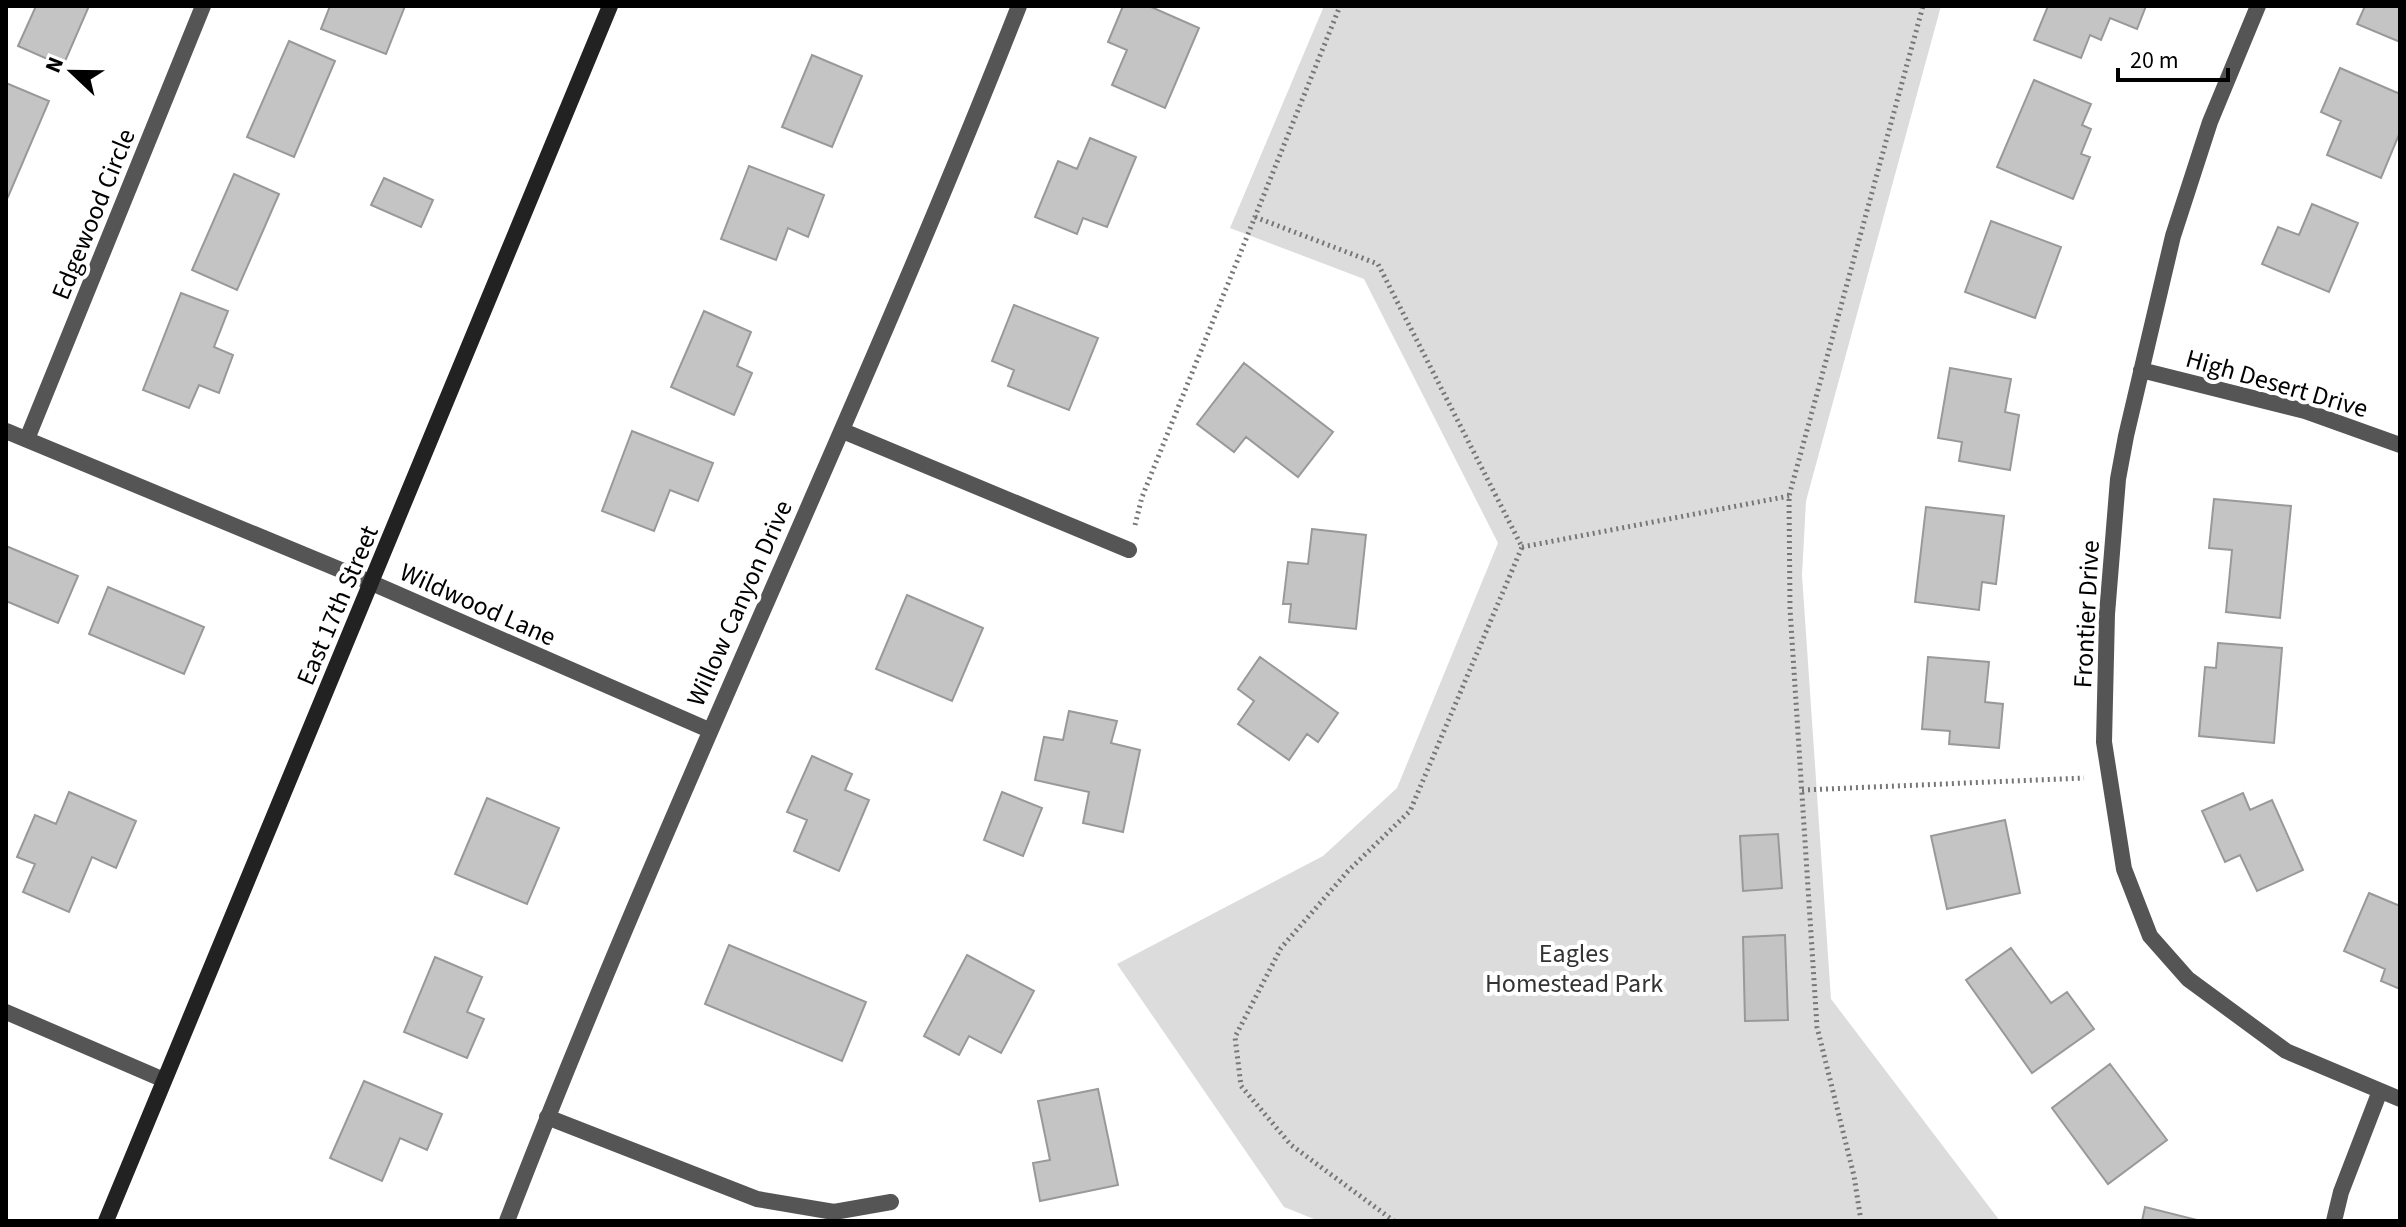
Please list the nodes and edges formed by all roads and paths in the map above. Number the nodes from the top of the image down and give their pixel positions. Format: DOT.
graph roads {
  1 [pos="203,6"];
  2 [pos="610,6"];
  3 [pos="1019,6"];
  4 [pos="1340,6"];
  5 [pos="1923,6"];
  6 [pos="2258,6"];
  7 [pos="1255,217"];
  8 [pos="2141,370"];
  9 [pos="6,431"];
  10 [pos="843,431"];
  11 [pos="27,439"];
  12 [pos="2400,445"];
  13 [pos="1789,496"];
  14 [pos="1522,547"];
  15 [pos="1129,550"];
  16 [pos="372,583"];
  17 [pos="709,730"];
  18 [pos="2109,777"];
  19 [pos="1802,790"];
  20 [pos="6,1012"];
  21 [pos="164,1080"];
  22 [pos="2380,1091"];
  23 [pos="2400,1099"];
  24 [pos="547,1117"];
  25 [pos="891,1202"];
  26 [pos="106,1221"];
  27 [pos="507,1221"];
  28 [pos="1394,1221"];
  29 [pos="1861,1221"];
  30 [pos="2334,1221"];
  1 -- 11 [label="street, Edgewood Circle"];
  2 -- 16 [label="main road, East 17th Street"];
  3 -- 10 [label="street, Willow Canyon Drive"];
  4 -- 7 [label="path"];
  5 -- 13 [label="path"];
  6 -- 8 [label="street, Frontier Drive"];
  7 -- 14 [label="path"];
  7 -- 15 [label="path"];
  8 -- 12 [label="street, High Desert Drive"];
  8 -- 18 [label="street, Frontier Drive"];
  9 -- 11 [label="street, Wildwood Lane"];
  10 -- 15 [label="street"];
  10 -- 17 [label="street, Willow Canyon Drive"];
  11 -- 16 [label="street, Wildwood Lane"];
  13 -- 14 [label="path"];
  13 -- 19 [label="path"];
  14 -- 28 [label="path"];
  16 -- 17 [label="street, Wildwood Lane"];
  16 -- 21 [label="main road, East 17th Street"];
  17 -- 24 [label="street, Willow Canyon Drive"];
  18 -- 19 [label="path"];
  18 -- 22 [label="street, Frontier Drive"];
  19 -- 29 [label="path"];
  20 -- 21 [label="street"];
  21 -- 26 [label="main road, East 17th Street"];
  22 -- 23 [label="street, Frontier Drive"];
  22 -- 30 [label="street"];
  24 -- 25 [label="street"];
  24 -- 27 [label="street, Willow Canyon Drive"];
}
